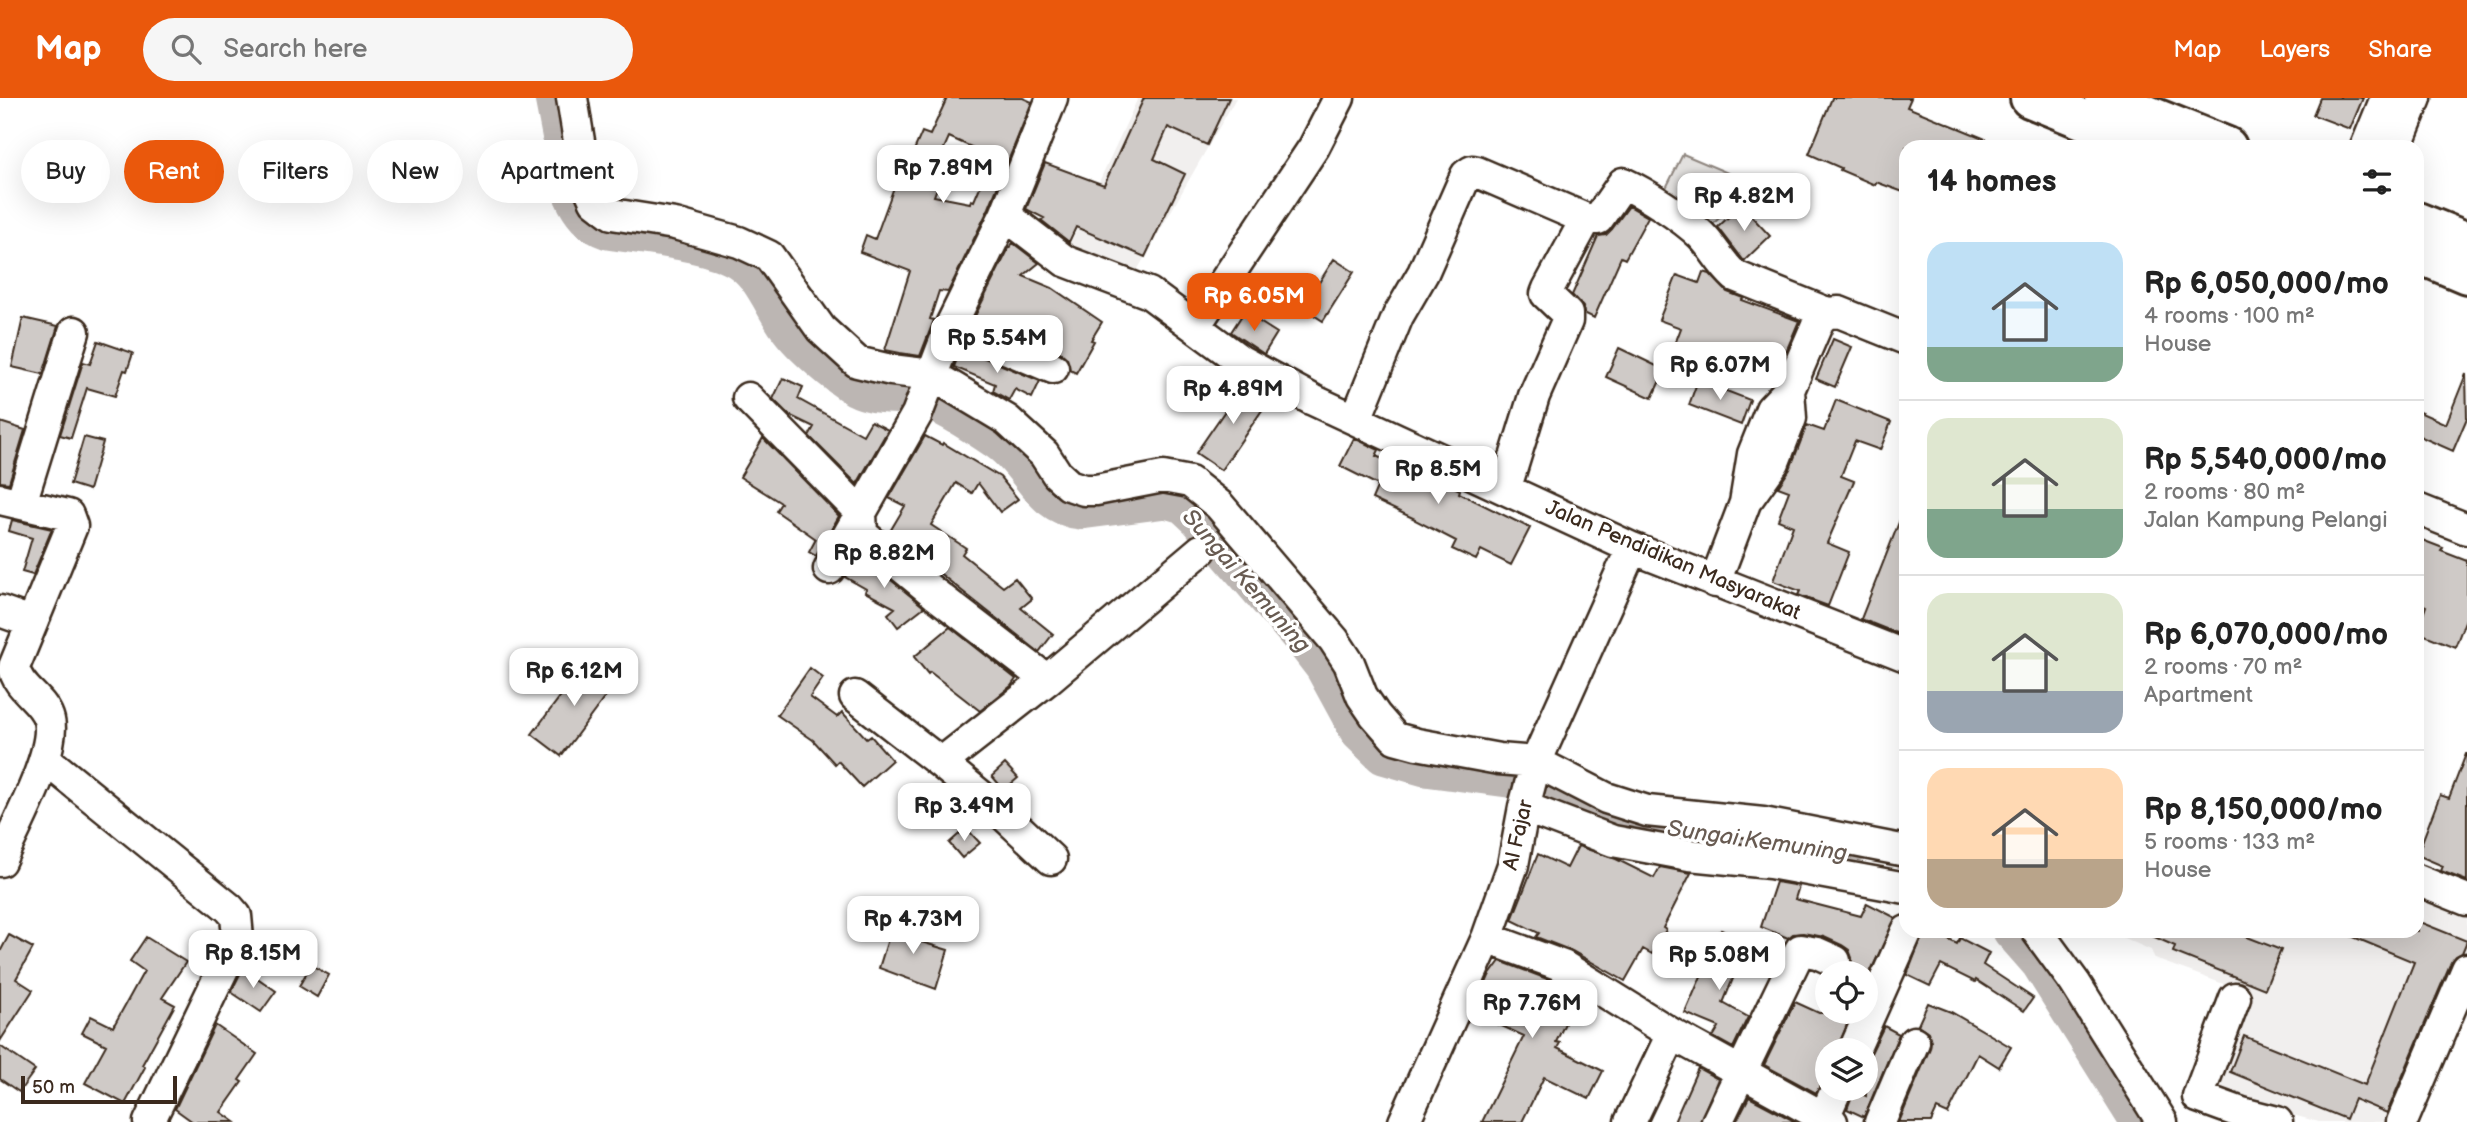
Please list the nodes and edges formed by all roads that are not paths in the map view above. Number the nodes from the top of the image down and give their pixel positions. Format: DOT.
graph roads {
  1 [pos="572,98"];
  2 [pos="1052,98"];
  3 [pos="1339,98"];
  4 [pos="2030,98"];
  5 [pos="2105,98"];
  6 [pos="2386,98"];
  7 [pos="2416,98"];
  8 [pos="2134,140"];
  9 [pos="2210,140"];
  10 [pos="2369,140"];
  11 [pos="2399,140"];
  12 [pos="1005,215"];
  13 [pos="1586,219"];
  14 [pos="2424,225"];
  15 [pos="2467,243"];
  16 [pos="2424,256"];
  17 [pos="2467,274"];
  18 [pos="1827,313"];
  19 [pos="951,326"];
  20 [pos="1195,326"];
  21 [pos="74,332"];
  22 [pos="1899,336"];
  23 [pos="1053,368"];
  24 [pos="931,377"];
  25 [pos="748,398"];
  26 [pos="1356,419"];
  27 [pos="1506,487"];
  28 [pos="10,501"];
  29 [pos="2424,512"];
  30 [pos="861,513"];
  31 [pos="2467,529"];
  32 [pos="1632,548"];
  33 [pos="1201,550"];
  34 [pos="829,569"];
  35 [pos="1715,582"];
  36 [pos="0,611"];
  37 [pos="31,622"];
  38 [pos="1899,653"];
  39 [pos="7,676"];
  40 [pos="1047,680"];
  41 [pos="855,696"];
  42 [pos="45,759"];
  43 [pos="941,763"];
  44 [pos="1536,764"];
  45 [pos="1525,803"];
  46 [pos="1899,850"];
  47 [pos="1051,859"];
  48 [pos="0,861"];
  49 [pos="2424,883"];
  50 [pos="1899,887"];
  51 [pos="2467,900"];
  52 [pos="1488,937"];
  53 [pos="1904,938"];
  54 [pos="2042,938"];
  55 [pos="1835,961"];
  56 [pos="2467,969"];
  57 [pos="2235,998"];
  58 [pos="1672,1034"];
  59 [pos="1859,1038"];
  60 [pos="1914,1042"];
  61 [pos="1741,1072"];
  62 [pos="1833,1101"];
  63 [pos="1826,1121"];
  64 [pos="149,1122"];
  65 [pos="1404,1122"];
  66 [pos="1630,1122"];
  67 [pos="1717,1122"];
  68 [pos="1880,1122"];
  69 [pos="2162,1122"];
  70 [pos="2277,1122"];
  71 [pos="2402,1122"];
  1 -- 24 [label="street"];
  2 -- 12 [label="street"];
  3 -- 20 [label="street"];
  4 -- 8 [label="highway"];
  5 -- 9 [label="highway"];
  6 -- 10 [label="street"];
  7 -- 11 [label="street"];
  12 -- 19 [label="street"];
  12 -- 20 [label="street, Jalan Pendidikan Masyarakat"];
  13 -- 18 [label="street"];
  13 -- 26 [label="street"];
  13 -- 27 [label="street"];
  14 -- 15 [label="highway"];
  16 -- 17 [label="highway"];
  18 -- 22 [label="street"];
  18 -- 35 [label="street"];
  19 -- 23 [label="street"];
  19 -- 24 [label="street"];
  20 -- 26 [label="street, Jalan Pendidikan Masyarakat"];
  21 -- 28 [label="street"];
  24 -- 30 [label="street"];
  24 -- 44 [label="street"];
  25 -- 30 [label="street"];
  26 -- 27 [label="street, Jalan Pendidikan Masyarakat"];
  27 -- 32 [label="street, Jalan Pendidikan Masyarakat"];
  28 -- 37 [label="street"];
  29 -- 31 [label="street"];
  30 -- 34 [label="street"];
  30 -- 40 [label="street"];
  32 -- 35 [label="street, Jalan Pendidikan Masyarakat"];
  32 -- 44 [label="street, Al Fajar"];
  33 -- 40 [label="street"];
  35 -- 38 [label="street, Jalan Pendidikan Masyarakat"];
  36 -- 37 [label="street"];
  37 -- 39 [label="street"];
  39 -- 42 [label="street"];
  40 -- 43 [label="street"];
  41 -- 43 [label="street"];
  42 -- 48 [label="street"];
  42 -- 64 [label="street"];
  43 -- 47 [label="street"];
  44 -- 45 [label="street, Al Fajar"];
  44 -- 46 [label="street"];
  45 -- 50 [label="street"];
  45 -- 52 [label="street, Al Fajar"];
  49 -- 51 [label="street"];
  52 -- 58 [label="street"];
  52 -- 65 [label="street, Al Fajar"];
  53 -- 59 [label="street"];
  54 -- 69 [label="street"];
  55 -- 61 [label="street"];
  56 -- 71 [label="street"];
  57 -- 70 [label="street"];
  58 -- 61 [label="street"];
  58 -- 66 [label="street"];
  60 -- 68 [label="street"];
  61 -- 63 [label="street"];
  61 -- 67 [label="street"];
  62 -- 63 [label="street"];
}
